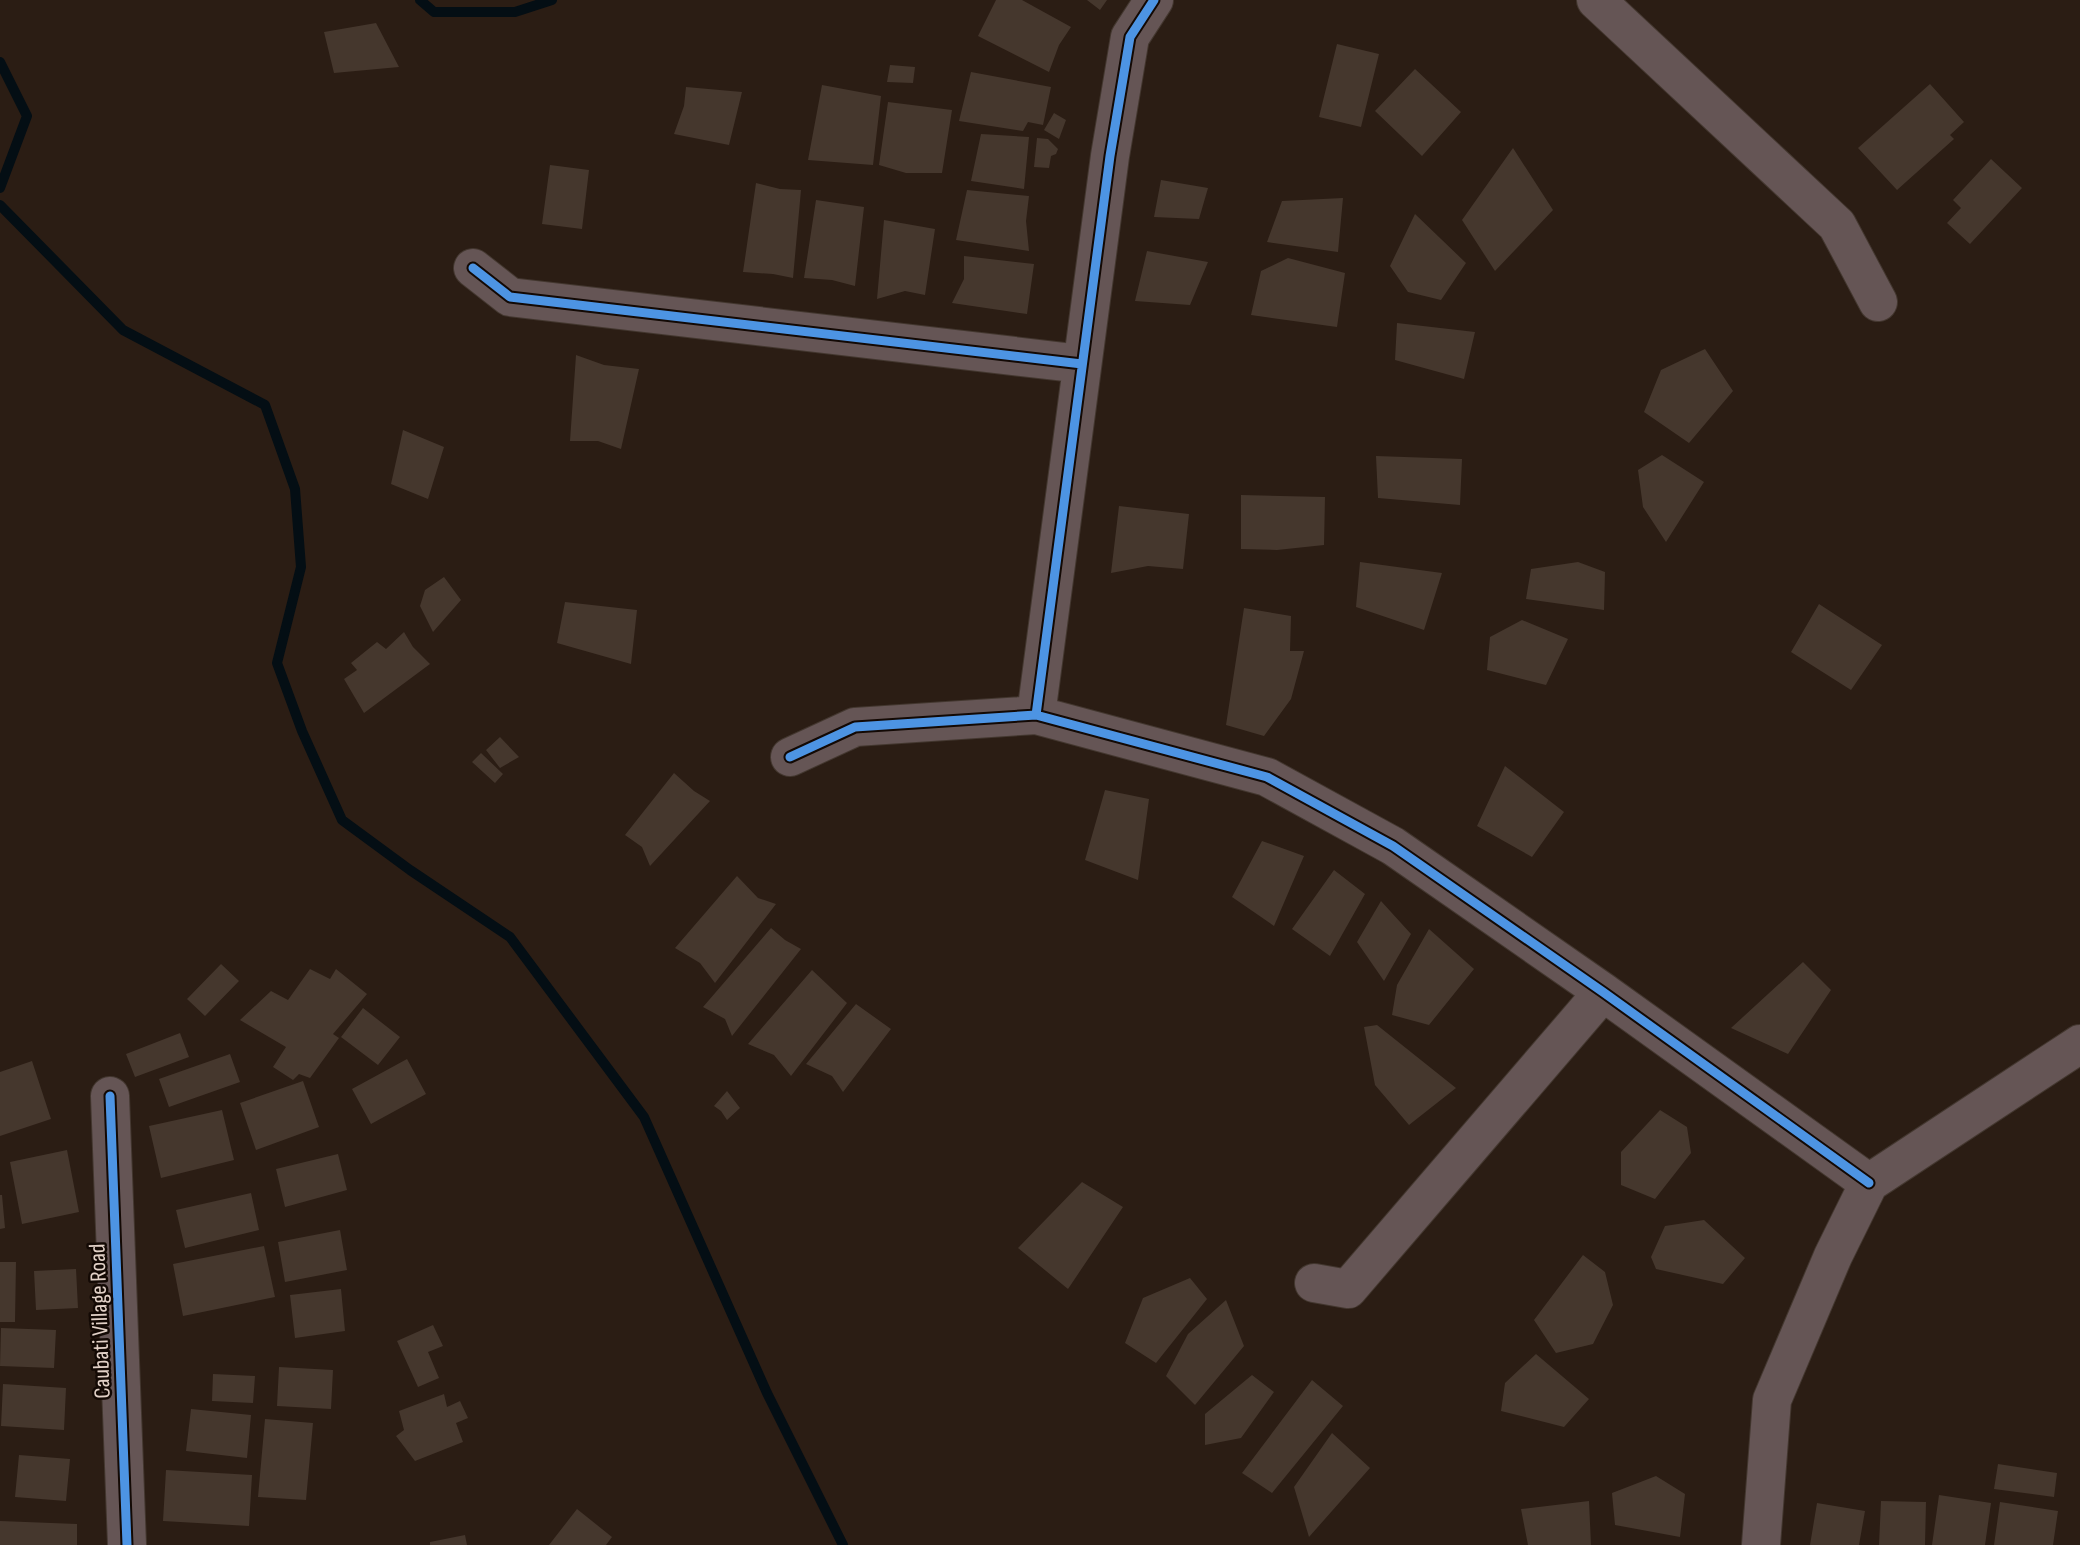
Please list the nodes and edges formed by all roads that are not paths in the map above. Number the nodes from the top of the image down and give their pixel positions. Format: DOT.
graph roads {
  1 [pos="1154,0"];
  2 [pos="1596,0"];
  3 [pos="473,268"];
  4 [pos="1878,302"];
  5 [pos="1082,364"];
  6 [pos="1036,715"];
  7 [pos="790,757"];
  8 [pos="1604,992"];
  9 [pos="2080,1044"];
  10 [pos="110,1096"];
  11 [pos="1869,1183"];
  12 [pos="1314,1283"];
  13 [pos="127,1545"];
  14 [pos="1761,1545"];
  1 -- 5 [label="street"];
  2 -- 4 [label="street"];
  3 -- 5 [label="street"];
  5 -- 6 [label="street"];
  6 -- 7 [label="street"];
  6 -- 8 [label="street"];
  8 -- 11 [label="street"];
  8 -- 12 [label="street"];
  9 -- 11 [label="street"];
  10 -- 13 [label="street, Caubati Village Road"];
  11 -- 14 [label="street"];
}
